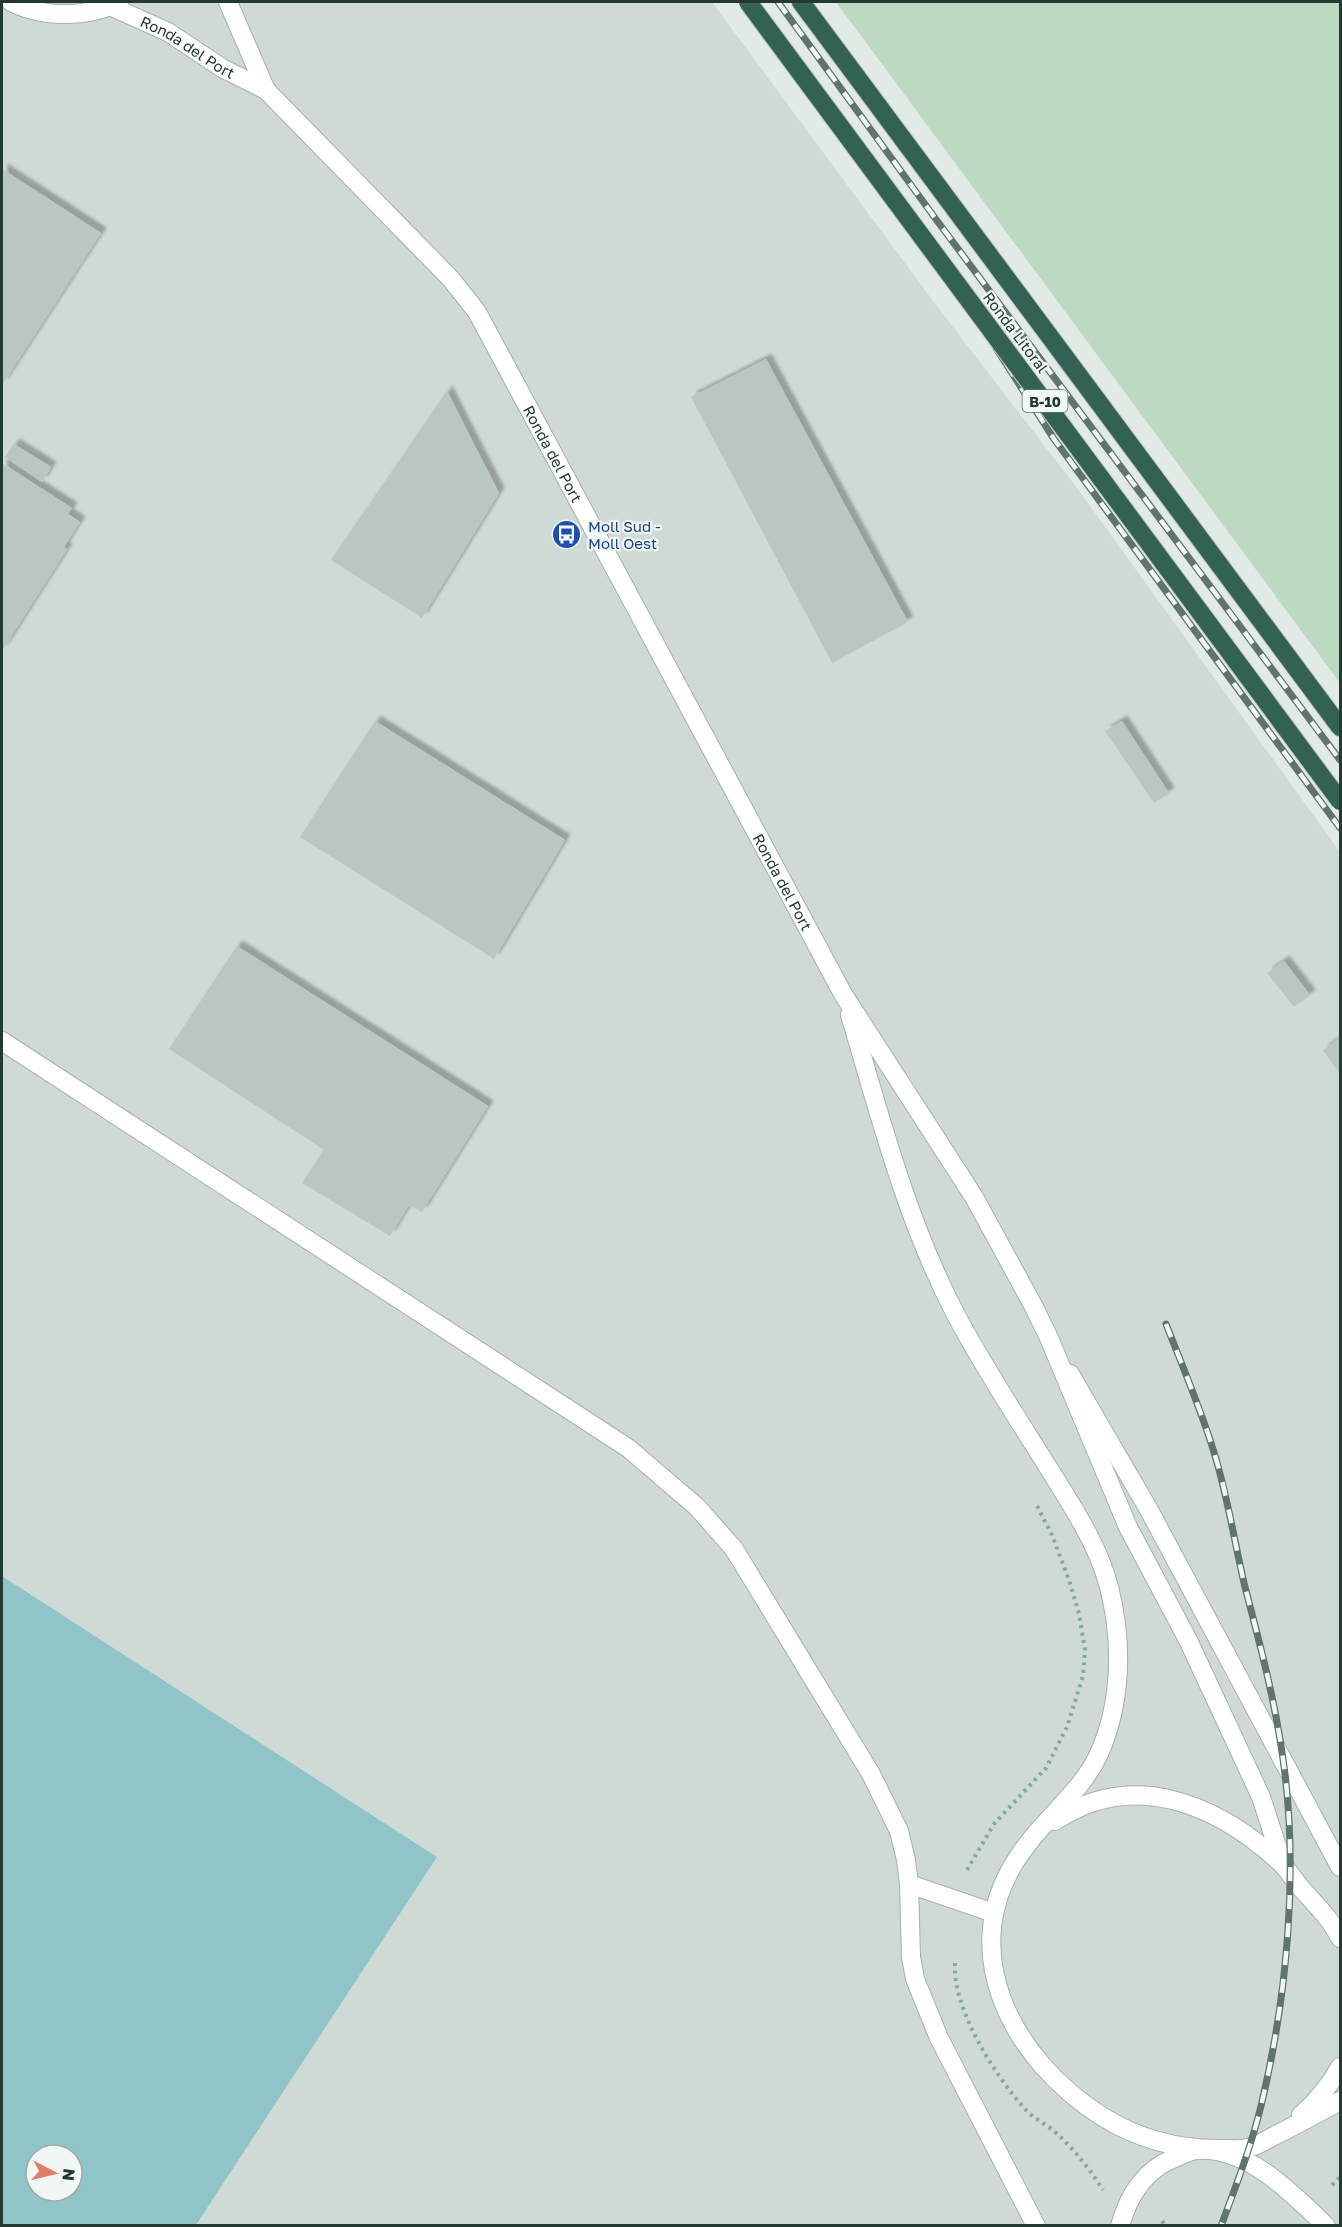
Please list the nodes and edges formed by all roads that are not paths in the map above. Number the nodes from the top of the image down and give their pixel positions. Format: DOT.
graph roads {
  1 [pos="228,2"];
  2 [pos="748,2"];
  3 [pos="801,2"];
  4 [pos="115,4"];
  5 [pos="10,6"];
  6 [pos="266,90"];
  7 [pos="1341,727"];
  8 [pos="1341,801"];
  9 [pos="843,994"];
  10 [pos="2,1041"];
  11 [pos="1049,1338"];
  12 [pos="1039,1832"];
  13 [pos="1283,1865"];
  14 [pos="1341,1867"];
  15 [pos="909,1884"];
  16 [pos="994,1913"];
  17 [pos="1338,1932"];
  18 [pos="1341,2067"];
  19 [pos="1341,2101"];
  20 [pos="1279,2133"];
  21 [pos="1198,2150"];
  22 [pos="1024,2199"];
  23 [pos="1029,2226"];
  24 [pos="1036,2226"];
  25 [pos="1120,2226"];
  26 [pos="1326,2226"];
  1 -- 6 [label="street, Ronda del Port"];
  2 -- 8 [label="highway, Ronda Litoral / B-10, bridge"];
  3 -- 7 [label="highway, Ronda Litoral / B-10"];
  4 -- 5 [label="street"];
  4 -- 6 [label="street, Ronda del Port"];
  6 -- 9 [label="street, Ronda del Port"];
  9 -- 11 [label="street"];
  9 -- 12 [label="street"];
  10 -- 15 [label="street"];
  11 -- 13 [label="street"];
  11 -- 14 [label="street"];
  12 -- 13 [label="street"];
  12 -- 16 [label="street"];
  13 -- 17 [label="street"];
  15 -- 16 [label="street"];
  15 -- 22 [label="street"];
  16 -- 21 [label="street"];
  18 -- 20 [label="street"];
  19 -- 20 [label="street"];
  20 -- 21 [label="street"];
  21 -- 25 [label="street"];
  21 -- 26 [label="street"];
  22 -- 23 [label="street"];
  22 -- 24 [label="street"];
}
